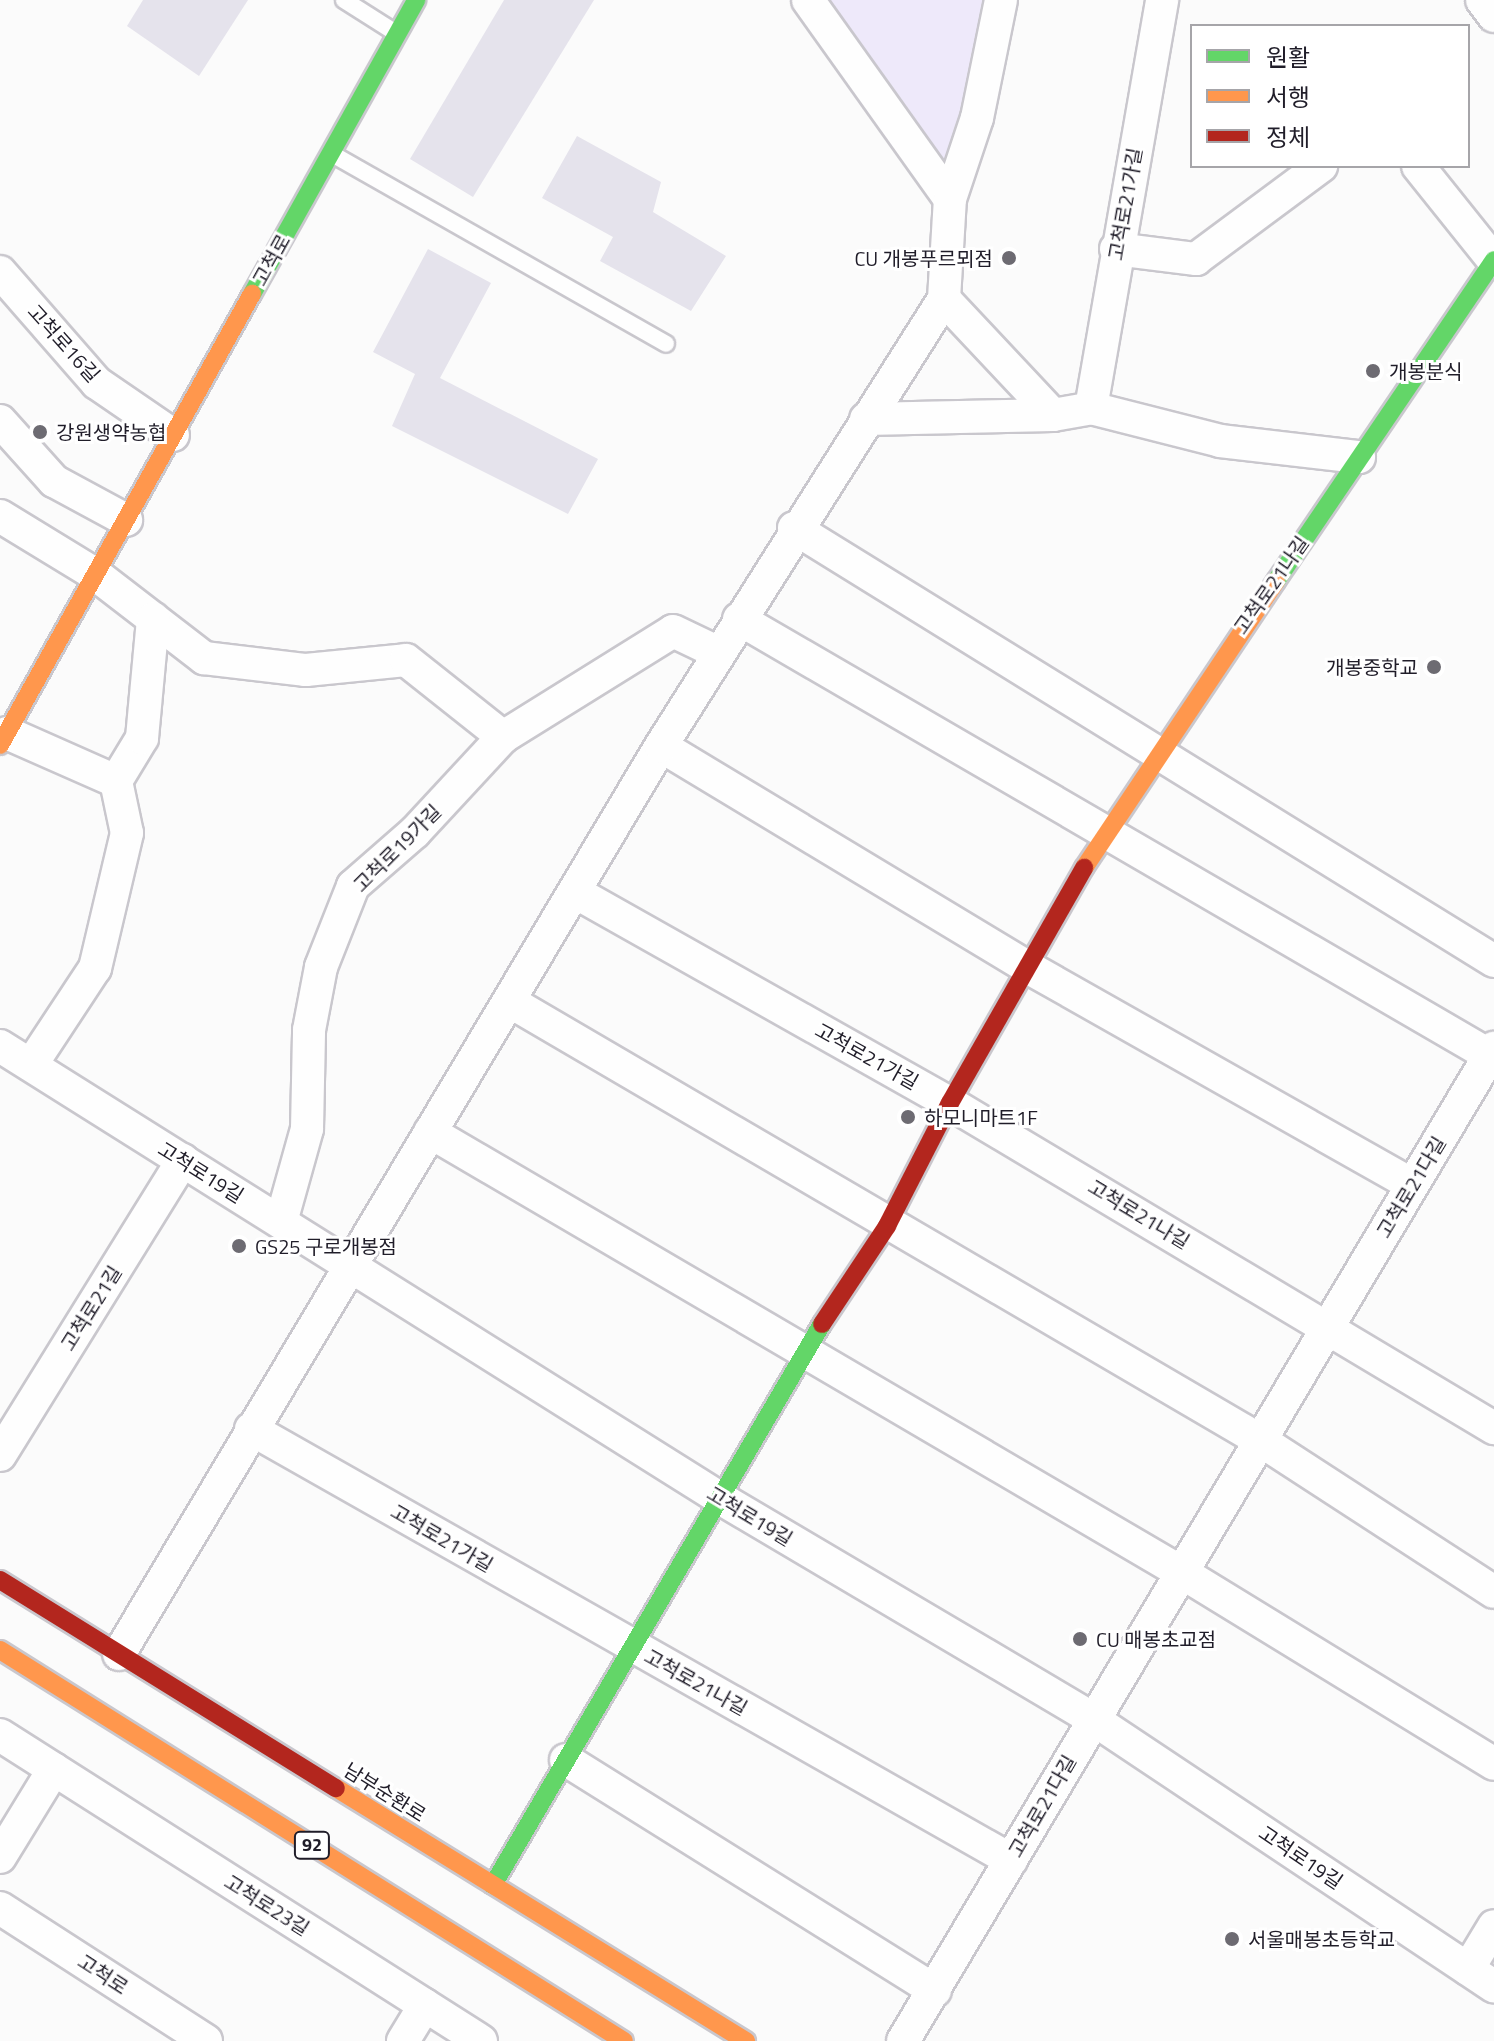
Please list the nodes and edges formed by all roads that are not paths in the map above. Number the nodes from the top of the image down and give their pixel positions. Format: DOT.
graph roads {
  1 [pos="344,0"];
  2 [pos="416,0"];
  3 [pos="808,0"];
  4 [pos="1001,0"];
  5 [pos="1162,0"];
  6 [pos="1482,0"];
  7 [pos="1494,16"];
  8 [pos="397,34"];
  9 [pos="331,153"];
  10 [pos="1318,168"];
  11 [pos="1420,168"];
  12 [pos="950,199"];
  13 [pos="1116,249"];
  14 [pos="1494,260"];
  15 [pos="0,272"];
  16 [pos="944,299"];
  17 [pos="666,344"];
  18 [pos="1091,408"];
  19 [pos="1053,415"];
  20 [pos="866,419"];
  21 [pos="0,421"];
  22 [pos="173,435"];
  23 [pos="1359,457"];
  24 [pos="0,516"];
  25 [pos="126,520"];
  26 [pos="794,528"];
  27 [pos="95,574"];
  28 [pos="153,619"];
  29 [pos="739,619"];
  30 [pos="719,653"];
  31 [pos="503,737"];
  32 [pos="4,739"];
  33 [pos="661,746"];
  34 [pos="1156,751"];
  35 [pos="116,781"];
  36 [pos="1107,829"];
  37 [pos="575,892"];
  38 [pos="1494,961"];
  39 [pos="1029,968"];
  40 [pos="509,1001"];
  41 [pos="0,1046"];
  42 [pos="1492,1051"];
  43 [pos="31,1065"];
  44 [pos="950,1103"];
  45 [pos="430,1132"];
  46 [pos="183,1160"];
  47 [pos="1412,1185"];
  48 [pos="281,1222"];
  49 [pos="887,1226"];
  50 [pos="350,1266"];
  51 [pos="1328,1326"];
  52 [pos="803,1353"];
  53 [pos="1494,1428"];
  54 [pos="251,1429"];
  55 [pos="1263,1442"];
  56 [pos="0,1455"];
  57 [pos="718,1497"];
  58 [pos="1181,1572"];
  59 [pos="0,1580"];
  60 [pos="1494,1592"];
  61 [pos="632,1646"];
  62 [pos="0,1650"];
  63 [pos="119,1654"];
  64 [pos="1093,1719"];
  65 [pos="0,1735"];
  66 [pos="566,1760"];
  67 [pos="1494,1764"];
  68 [pos="54,1769"];
  69 [pos="0,1857"];
  70 [pos="1011,1860"];
  71 [pos="493,1885"];
  72 [pos="0,1908"];
  73 [pos="1494,1926"];
  74 [pos="1481,1978"];
  75 [pos="935,1991"];
  76 [pos="425,2005"];
  77 [pos="206,2041"];
  78 [pos="403,2041"];
  79 [pos="481,2041"];
  80 [pos="624,2041"];
  81 [pos="746,2041"];
  82 [pos="903,2041"];
  1 -- 8 [label="lane"];
  2 -- 8 [label="main road, 고척로"];
  3 -- 12 [label="street"];
  4 -- 12 [label="street"];
  5 -- 13 [label="street, 고척로21가길"];
  6 -- 7 [label="street"];
  8 -- 9 [label="main road, 고척로"];
  9 -- 17 [label="lane"];
  9 -- 22 [label="main road, 고척로"];
  10 -- 13 [label="street"];
  11 -- 14 [label="street, 고척로21나길"];
  12 -- 16 [label="street"];
  13 -- 18 [label="street, 고척로21가길"];
  14 -- 23 [label="main road, 고척로21나길"];
  15 -- 22 [label="street, 고척로16길"];
  16 -- 19 [label="street"];
  16 -- 20 [label="street"];
  18 -- 19 [label="street"];
  18 -- 23 [label="street"];
  19 -- 20 [label="street"];
  20 -- 26 [label="street"];
  21 -- 25 [label="street"];
  22 -- 25 [label="main road, 고척로"];
  23 -- 34 [label="main road, 고척로21나길"];
  24 -- 27 [label="street"];
  25 -- 27 [label="main road, 고척로"];
  26 -- 29 [label="street"];
  26 -- 34 [label="street"];
  27 -- 28 [label="street"];
  27 -- 32 [label="main road, 고척로"];
  28 -- 31 [label="street"];
  28 -- 35 [label="street"];
  29 -- 30 [label="street"];
  29 -- 36 [label="street"];
  30 -- 31 [label="street, 고척로19가길"];
  30 -- 33 [label="street"];
  31 -- 48 [label="street, 고척로19가길"];
  32 -- 35 [label="street"];
  33 -- 37 [label="street"];
  33 -- 39 [label="street"];
  34 -- 36 [label="main road, 고척로21나길"];
  34 -- 38 [label="street"];
  35 -- 43 [label="street"];
  36 -- 39 [label="main road, 고척로21나길"];
  36 -- 42 [label="street"];
  37 -- 40 [label="street"];
  37 -- 44 [label="street, 고척로21가길"];
  39 -- 44 [label="main road, 고척로21나길"];
  39 -- 47 [label="street"];
  40 -- 45 [label="street"];
  40 -- 49 [label="street"];
  41 -- 43 [label="street, 고척로19길"];
  42 -- 47 [label="street, 고척로21다길"];
  43 -- 46 [label="street, 고척로19길"];
  44 -- 49 [label="main road, 고척로21나길"];
  44 -- 51 [label="street, 고척로21나길"];
  45 -- 50 [label="street"];
  45 -- 52 [label="street"];
  46 -- 48 [label="street, 고척로19길"];
  46 -- 56 [label="street, 고척로21길"];
  47 -- 51 [label="street, 고척로21다길"];
  48 -- 50 [label="street, 고척로19길"];
  49 -- 52 [label="main road, 고척로21나길"];
  49 -- 55 [label="street"];
  50 -- 54 [label="street"];
  50 -- 57 [label="street, 고척로19길"];
  51 -- 53 [label="street"];
  51 -- 55 [label="street, 고척로21다길"];
  52 -- 57 [label="main road, 고척로21나길"];
  52 -- 58 [label="street"];
  54 -- 61 [label="street, 고척로21가길"];
  54 -- 63 [label="street"];
  55 -- 58 [label="street, 고척로21다길"];
  55 -- 60 [label="street"];
  57 -- 61 [label="main road, 고척로21나길"];
  57 -- 64 [label="street, 고척로19길"];
  58 -- 64 [label="street, 고척로21다길"];
  58 -- 67 [label="street"];
  59 -- 63 [label="main road, 남부순환로"];
  61 -- 66 [label="main road, 고척로21나길"];
  61 -- 70 [label="street, 고척로21나길"];
  62 -- 80 [label="main road, 92"];
  63 -- 71 [label="main road, 남부순환로"];
  64 -- 70 [label="street, 고척로21다길"];
  64 -- 74 [label="street, 고척로19길"];
  65 -- 68 [label="street, 고척로23길"];
  66 -- 71 [label="main road, 고척로21나길"];
  66 -- 75 [label="street"];
  68 -- 69 [label="street"];
  68 -- 76 [label="street, 고척로23길"];
  70 -- 75 [label="street, 고척로21다길"];
  71 -- 81 [label="main road, 남부순환로"];
  72 -- 77 [label="street, 고척로"];
  73 -- 74 [label="street, 고척로19길"];
  75 -- 82 [label="street, 고척로21다길"];
  76 -- 78 [label="street"];
  76 -- 79 [label="street, 고척로23길"];
}
